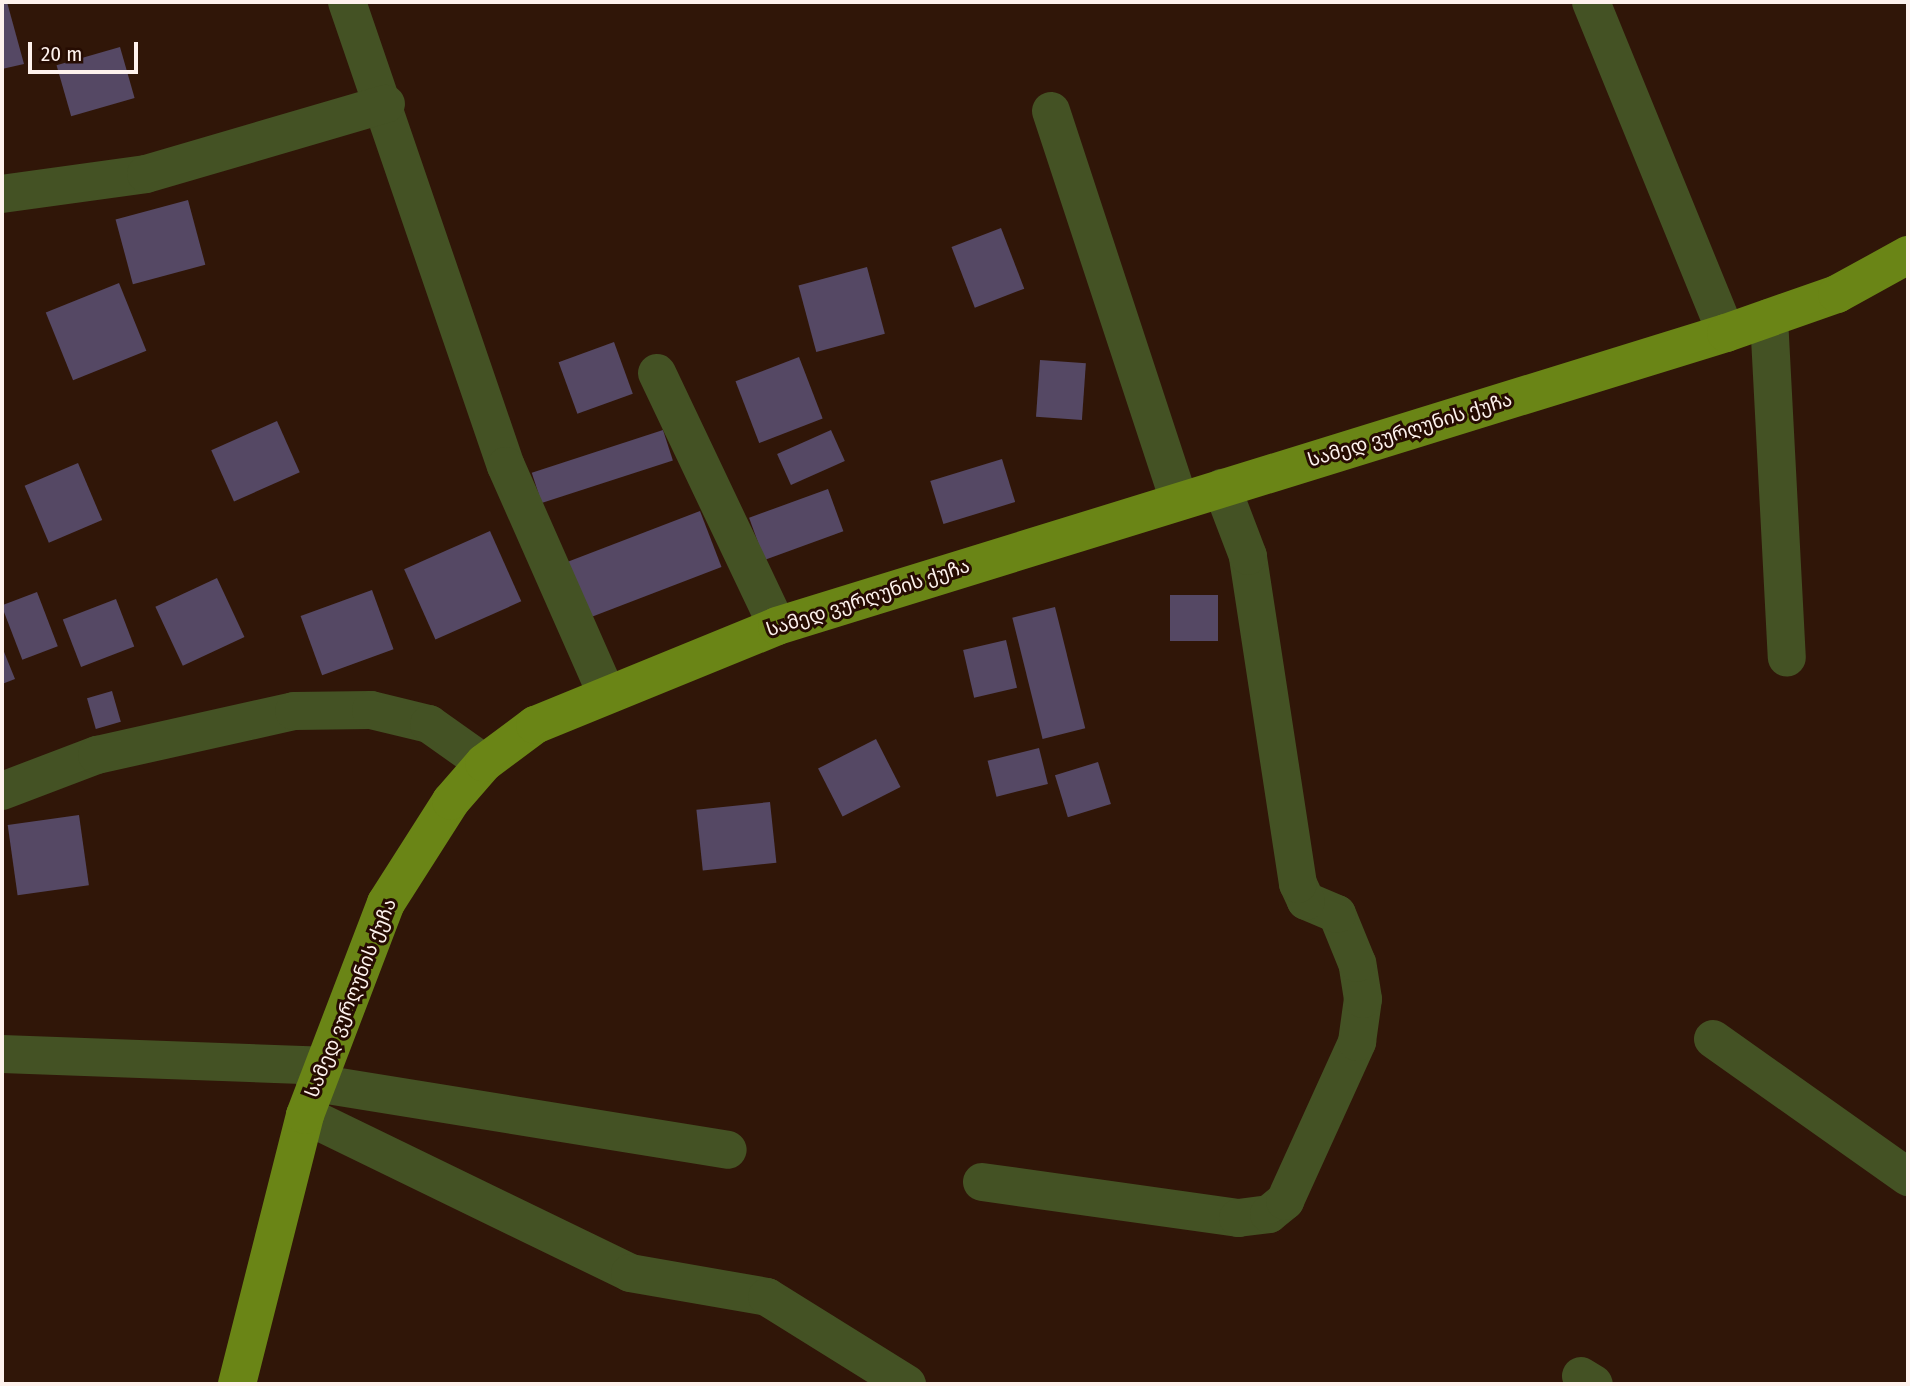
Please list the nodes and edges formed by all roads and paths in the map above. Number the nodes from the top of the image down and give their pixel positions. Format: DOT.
graph roads {
  1 [pos="347,2"];
  2 [pos="1591,2"];
  3 [pos="386,104"];
  4 [pos="1051,111"];
  5 [pos="2,194"];
  6 [pos="1908,255"];
  7 [pos="1769,318"];
  8 [pos="1726,333"];
  9 [pos="657,373"];
  10 [pos="1222,488"];
  11 [pos="1179,500"];
  12 [pos="777,626"];
  13 [pos="1787,659"];
  14 [pos="607,695"];
  15 [pos="484,763"];
  16 [pos="2,792"];
  17 [pos="1713,1039"];
  18 [pos="2,1054"];
  19 [pos="314,1088"];
  20 [pos="727,1150"];
  21 [pos="1908,1177"];
  22 [pos="982,1182"];
  23 [pos="237,1384"];
  24 [pos="907,1384"];
  1 -- 3 [label="street"];
  2 -- 8 [label="street"];
  3 -- 5 [label="street"];
  3 -- 14 [label="street"];
  4 -- 11 [label="street"];
  6 -- 7 [label="main road, სამედ ვურღუნის ქუჩა"];
  7 -- 8 [label="main road, სამედ ვურღუნის ქუჩა"];
  7 -- 13 [label="street"];
  8 -- 10 [label="main road, სამედ ვურღუნის ქუჩა"];
  9 -- 12 [label="street"];
  10 -- 11 [label="main road, სამედ ვურღუნის ქუჩა"];
  10 -- 22 [label="street"];
  11 -- 12 [label="main road, სამედ ვურღუნის ქუჩა"];
  12 -- 14 [label="main road, სამედ ვურღუნის ქუჩა"];
  14 -- 15 [label="main road, სამედ ვურღუნის ქუჩა"];
  15 -- 16 [label="street"];
  15 -- 19 [label="main road, სამედ ვურღუნის ქუჩა"];
  17 -- 21 [label="street"];
  18 -- 19 [label="street"];
  19 -- 20 [label="street"];
  19 -- 23 [label="main road, სამედ ვურღუნის ქუჩა"];
  19 -- 24 [label="street"];
}
